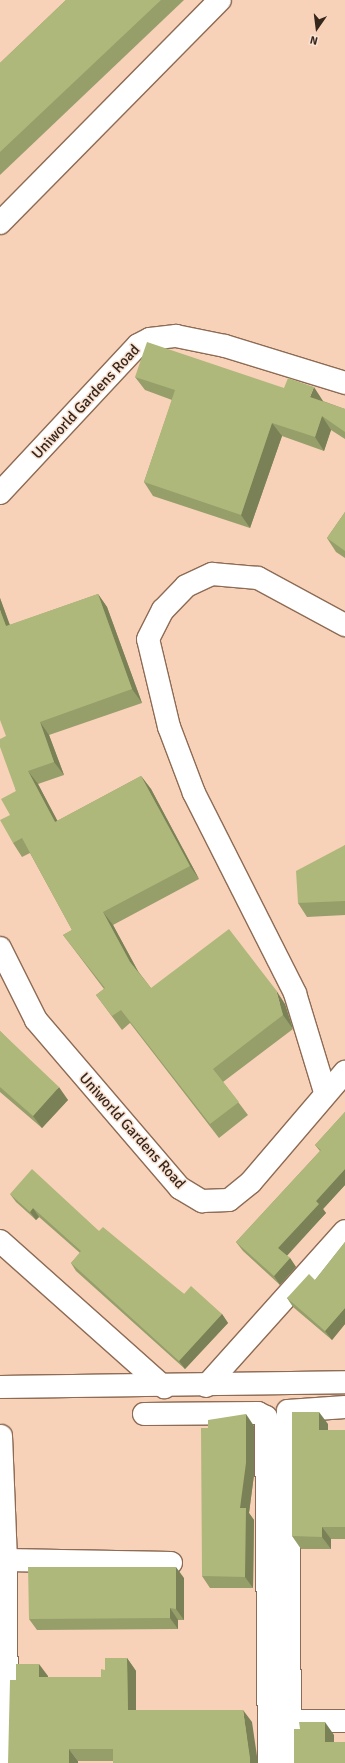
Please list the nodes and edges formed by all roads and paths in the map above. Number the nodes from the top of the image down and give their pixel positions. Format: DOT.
graph roads {
  1 [pos="220,0"];
  2 [pos="0,223"];
  3 [pos="345,383"];
  4 [pos="0,494"];
  5 [pos="345,625"];
  6 [pos="0,948"];
  7 [pos="345,1072"];
  8 [pos="325,1092"];
  9 [pos="345,1231"];
  10 [pos="0,1241"];
  11 [pos="345,1382"];
  12 [pos="206,1386"];
  13 [pos="164,1387"];
  14 [pos="0,1388"];
  15 [pos="345,1407"];
  16 [pos="144,1414"];
  17 [pos="1,1436"];
  18 [pos="3,1560"];
  19 [pos="171,1563"];
  20 [pos="290,1721"];
  21 [pos="345,1721"];
  22 [pos="7,1763"];
  23 [pos="269,1763"];
  24 [pos="290,1763"];
  1 -- 2 [label="street"];
  3 -- 4 [label="street, Uniworld Gardens Road"];
  5 -- 8 [label="street"];
  6 -- 8 [label="street, Uniworld Gardens Road"];
  7 -- 8 [label="street, Uniworld Gardens Road"];
  9 -- 12 [label="street"];
  10 -- 13 [label="street"];
  11 -- 12 [label="street"];
  12 -- 13 [label="street"];
  13 -- 14 [label="street"];
  15 -- 20 [label="street"];
  16 -- 23 [label="street"];
  17 -- 18 [label="street"];
  18 -- 19 [label="street"];
  18 -- 22 [label="street"];
  20 -- 21 [label="street"];
  20 -- 24 [label="street"];
}
